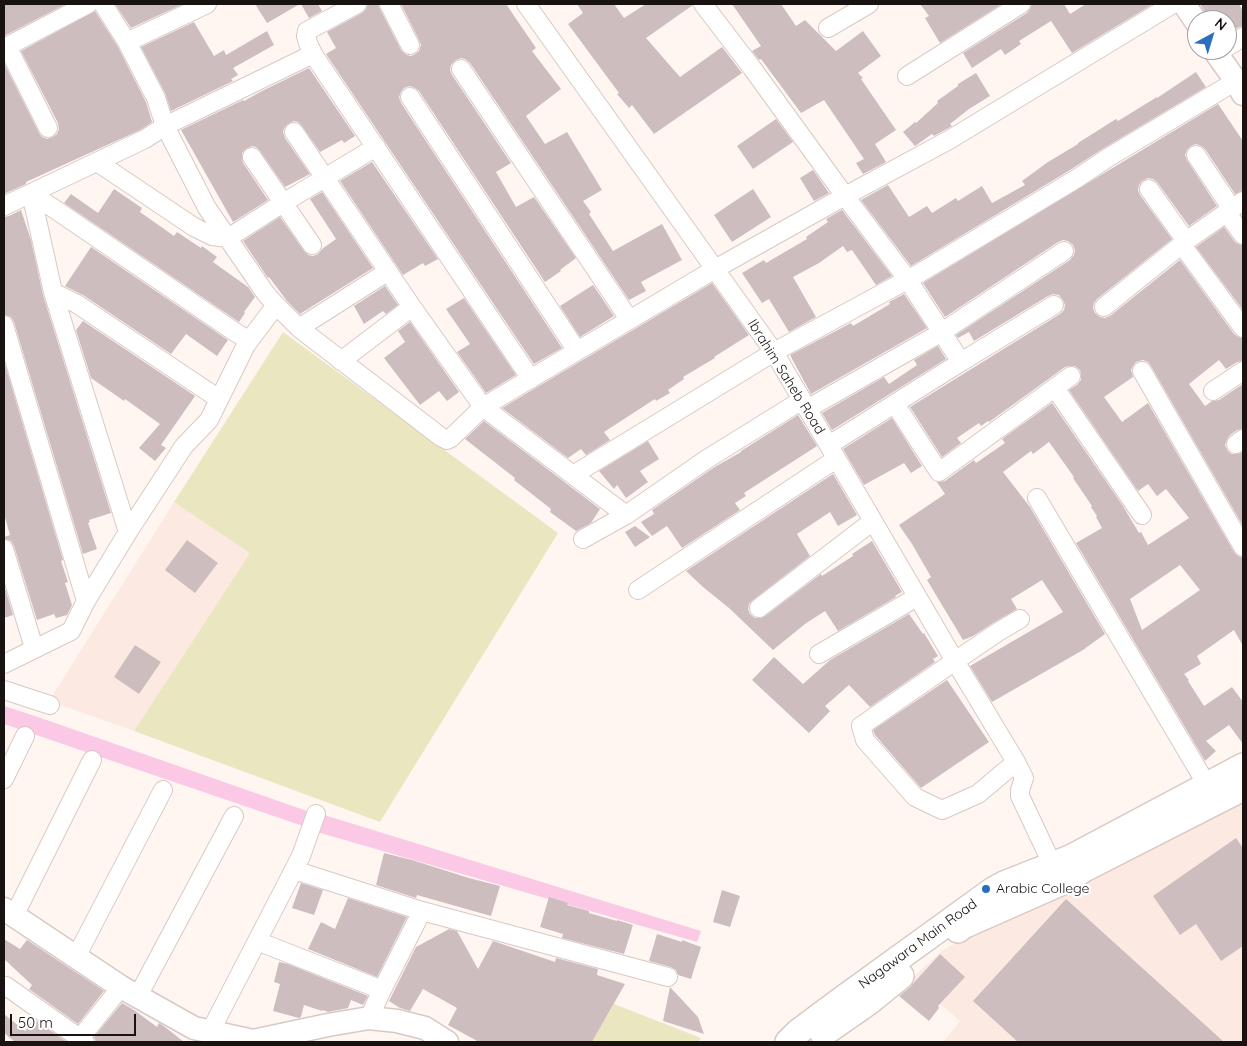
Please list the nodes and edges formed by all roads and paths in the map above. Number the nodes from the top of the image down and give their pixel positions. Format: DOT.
graph roads {
  1 [pos="88,4"];
  2 [pos="103,4"];
  3 [pos="207,4"];
  4 [pos="358,4"];
  5 [pos="388,4"];
  6 [pos="526,4"];
  7 [pos="704,4"];
  8 [pos="869,4"];
  9 [pos="1021,4"];
  10 [pos="1174,4"];
  11 [pos="828,28"];
  12 [pos="127,42"];
  13 [pos="410,45"];
  14 [pos="6,47"];
  15 [pos="313,54"];
  16 [pos="1225,60"];
  17 [pos="461,70"];
  18 [pos="907,76"];
  19 [pos="1240,88"];
  20 [pos="410,97"];
  21 [pos="165,126"];
  22 [pos="48,128"];
  23 [pos="294,132"];
  24 [pos="376,148"];
  25 [pos="1196,155"];
  26 [pos="252,157"];
  27 [pos="97,162"];
  28 [pos="325,178"];
  29 [pos="1149,189"];
  30 [pos="31,193"];
  31 [pos="845,196"];
  32 [pos="283,203"];
  33 [pos="4,206"];
  34 [pos="1234,207"];
  35 [pos="1243,235"];
  36 [pos="228,238"];
  37 [pos="1184,243"];
  38 [pos="312,245"];
  39 [pos="1064,251"];
  40 [pos="715,269"];
  41 [pos="388,272"];
  42 [pos="908,280"];
  43 [pos="53,292"];
  44 [pos="276,305"];
  45 [pos="1054,305"];
  46 [pos="412,307"];
  47 [pos="1104,307"];
  48 [pos="629,319"];
  49 [pos="4,326"];
  50 [pos="299,328"];
  51 [pos="1243,328"];
  52 [pos="942,332"];
  53 [pos="248,340"];
  54 [pos="577,351"];
  55 [pos="774,352"];
  56 [pos="341,361"];
  57 [pos="961,362"];
  58 [pos="1142,371"];
  59 [pos="1243,371"];
  60 [pos="1071,376"];
  61 [pos="531,379"];
  62 [pos="1055,388"];
  63 [pos="1213,391"];
  64 [pos="219,399"];
  65 [pos="804,404"];
  66 [pos="895,404"];
  67 [pos="483,407"];
  68 [pos="832,452"];
  69 [pos="573,475"];
  70 [pos="1037,498"];
  71 [pos="626,515"];
  72 [pos="1142,515"];
  73 [pos="873,521"];
  74 [pos="128,532"];
  75 [pos="583,539"];
  76 [pos="1243,548"];
  77 [pos="4,549"];
  78 [pos="638,590"];
  79 [pos="917,597"];
  80 [pos="86,601"];
  81 [pos="759,608"];
  82 [pos="1020,619"];
  83 [pos="34,648"];
  84 [pos="819,654"];
  85 [pos="954,661"];
  86 [pos="4,664"];
  87 [pos="4,690"];
  88 [pos="50,705"];
  89 [pos="25,736"];
  90 [pos="92,760"];
  91 [pos="1016,762"];
  92 [pos="1243,766"];
  93 [pos="4,779"];
  94 [pos="1208,784"];
  95 [pos="1243,788"];
  96 [pos="163,790"];
  97 [pos="316,814"];
  98 [pos="234,816"];
  99 [pos="1103,850"];
  100 [pos="1053,866"];
  101 [pos="294,870"];
  102 [pos="422,911"];
  103 [pos="9,912"];
  104 [pos="257,942"];
  105 [pos="76,957"];
  106 [pos="668,977"];
  107 [pos="6,986"];
  108 [pos="382,990"];
  109 [pos="129,991"];
  110 [pos="369,1018"];
  111 [pos="210,1032"];
  112 [pos="81,1041"];
  113 [pos="252,1042"];
  114 [pos="447,1042"];
  115 [pos="788,1042"];
  116 [pos="811,1042"];
  1 -- 14 [label="street"];
  2 -- 12 [label="street"];
  3 -- 12 [label="street"];
  4 -- 15 [label="street"];
  5 -- 13 [label="street"];
  6 -- 40 [label="street, Ibrahim Saheb Road"];
  7 -- 31 [label="street"];
  8 -- 11 [label="street"];
  9 -- 18 [label="street"];
  10 -- 31 [label="street"];
  12 -- 21 [label="street"];
  14 -- 22 [label="street"];
  15 -- 21 [label="street"];
  15 -- 24 [label="street"];
  16 -- 19 [label="street"];
  17 -- 48 [label="street"];
  19 -- 42 [label="street"];
  20 -- 54 [label="street"];
  21 -- 27 [label="street"];
  21 -- 36 [label="street"];
  23 -- 28 [label="street"];
  24 -- 28 [label="street"];
  24 -- 61 [label="street"];
  25 -- 34 [label="street"];
  26 -- 32 [label="street"];
  27 -- 30 [label="street"];
  27 -- 36 [label="street"];
  28 -- 32 [label="street"];
  28 -- 41 [label="street"];
  29 -- 37 [label="street"];
  30 -- 33 [label="street"];
  30 -- 43 [label="street"];
  30 -- 53 [label="street"];
  31 -- 40 [label="street"];
  31 -- 42 [label="street"];
  32 -- 36 [label="street"];
  32 -- 38 [label="street"];
  34 -- 35 [label="street"];
  34 -- 37 [label="street"];
  36 -- 44 [label="street"];
  37 -- 47 [label="street"];
  37 -- 51 [label="street"];
  39 -- 52 [label="street"];
  40 -- 48 [label="street"];
  40 -- 55 [label="street, Ibrahim Saheb Road"];
  41 -- 46 [label="street"];
  41 -- 50 [label="street"];
  42 -- 52 [label="street"];
  42 -- 55 [label="street"];
  43 -- 64 [label="street"];
  43 -- 74 [label="street"];
  44 -- 50 [label="street"];
  44 -- 53 [label="street"];
  45 -- 57 [label="street"];
  46 -- 56 [label="street"];
  46 -- 67 [label="street"];
  48 -- 54 [label="street"];
  49 -- 80 [label="street"];
  50 -- 56 [label="street"];
  52 -- 57 [label="street"];
  52 -- 65 [label="street"];
  53 -- 64 [label="street"];
  54 -- 61 [label="street"];
  55 -- 65 [label="street, Ibrahim Saheb Road"];
  55 -- 69 [label="street"];
  56 -- 67 [label="street"];
  57 -- 66 [label="street"];
  58 -- 76 [label="street"];
  59 -- 63 [label="street"];
  60 -- 62 [label="street"];
  61 -- 67 [label="street"];
  62 -- 66 [label="street"];
  62 -- 72 [label="street"];
  64 -- 74 [label="street"];
  65 -- 68 [label="street, Ibrahim Saheb Road"];
  65 -- 71 [label="street"];
  66 -- 68 [label="street"];
  67 -- 69 [label="street"];
  68 -- 73 [label="street, Ibrahim Saheb Road"];
  68 -- 78 [label="street"];
  69 -- 71 [label="street"];
  70 -- 94 [label="street"];
  71 -- 75 [label="street"];
  73 -- 79 [label="street, Ibrahim Saheb Road"];
  73 -- 81 [label="street"];
  74 -- 80 [label="street"];
  77 -- 83 [label="street"];
  79 -- 84 [label="street"];
  79 -- 85 [label="street, Ibrahim Saheb Road"];
  80 -- 83 [label="street"];
  82 -- 85 [label="street"];
  83 -- 86 [label="street"];
  85 -- 91 [label="street, Ibrahim Saheb Road"];
  85 -- 91 [label="street"];
  87 -- 88 [label="street"];
  89 -- 93 [label="street"];
  90 -- 103 [label="street"];
  91 -- 100 [label="street, Ibrahim Saheb Road"];
  92 -- 94 [label="main road, Nagawara Main Road"];
  94 -- 99 [label="main road, Nagawara Main Road"];
  95 -- 99 [label="main road"];
  96 -- 105 [label="street"];
  97 -- 101 [label="street"];
  98 -- 109 [label="street"];
  99 -- 100 [label="main road, Nagawara Main Road"];
  99 -- 116 [label="main road"];
  100 -- 115 [label="main road, Nagawara Main Road"];
  101 -- 102 [label="street"];
  101 -- 104 [label="street"];
  102 -- 106 [label="street"];
  102 -- 108 [label="street"];
  103 -- 105 [label="street"];
  104 -- 108 [label="street"];
  104 -- 111 [label="street"];
  105 -- 109 [label="street"];
  107 -- 112 [label="street"];
  108 -- 110 [label="street"];
  109 -- 111 [label="street"];
  109 -- 112 [label="street"];
  110 -- 113 [label="street"];
  110 -- 114 [label="street"];
  111 -- 113 [label="street"];
}
